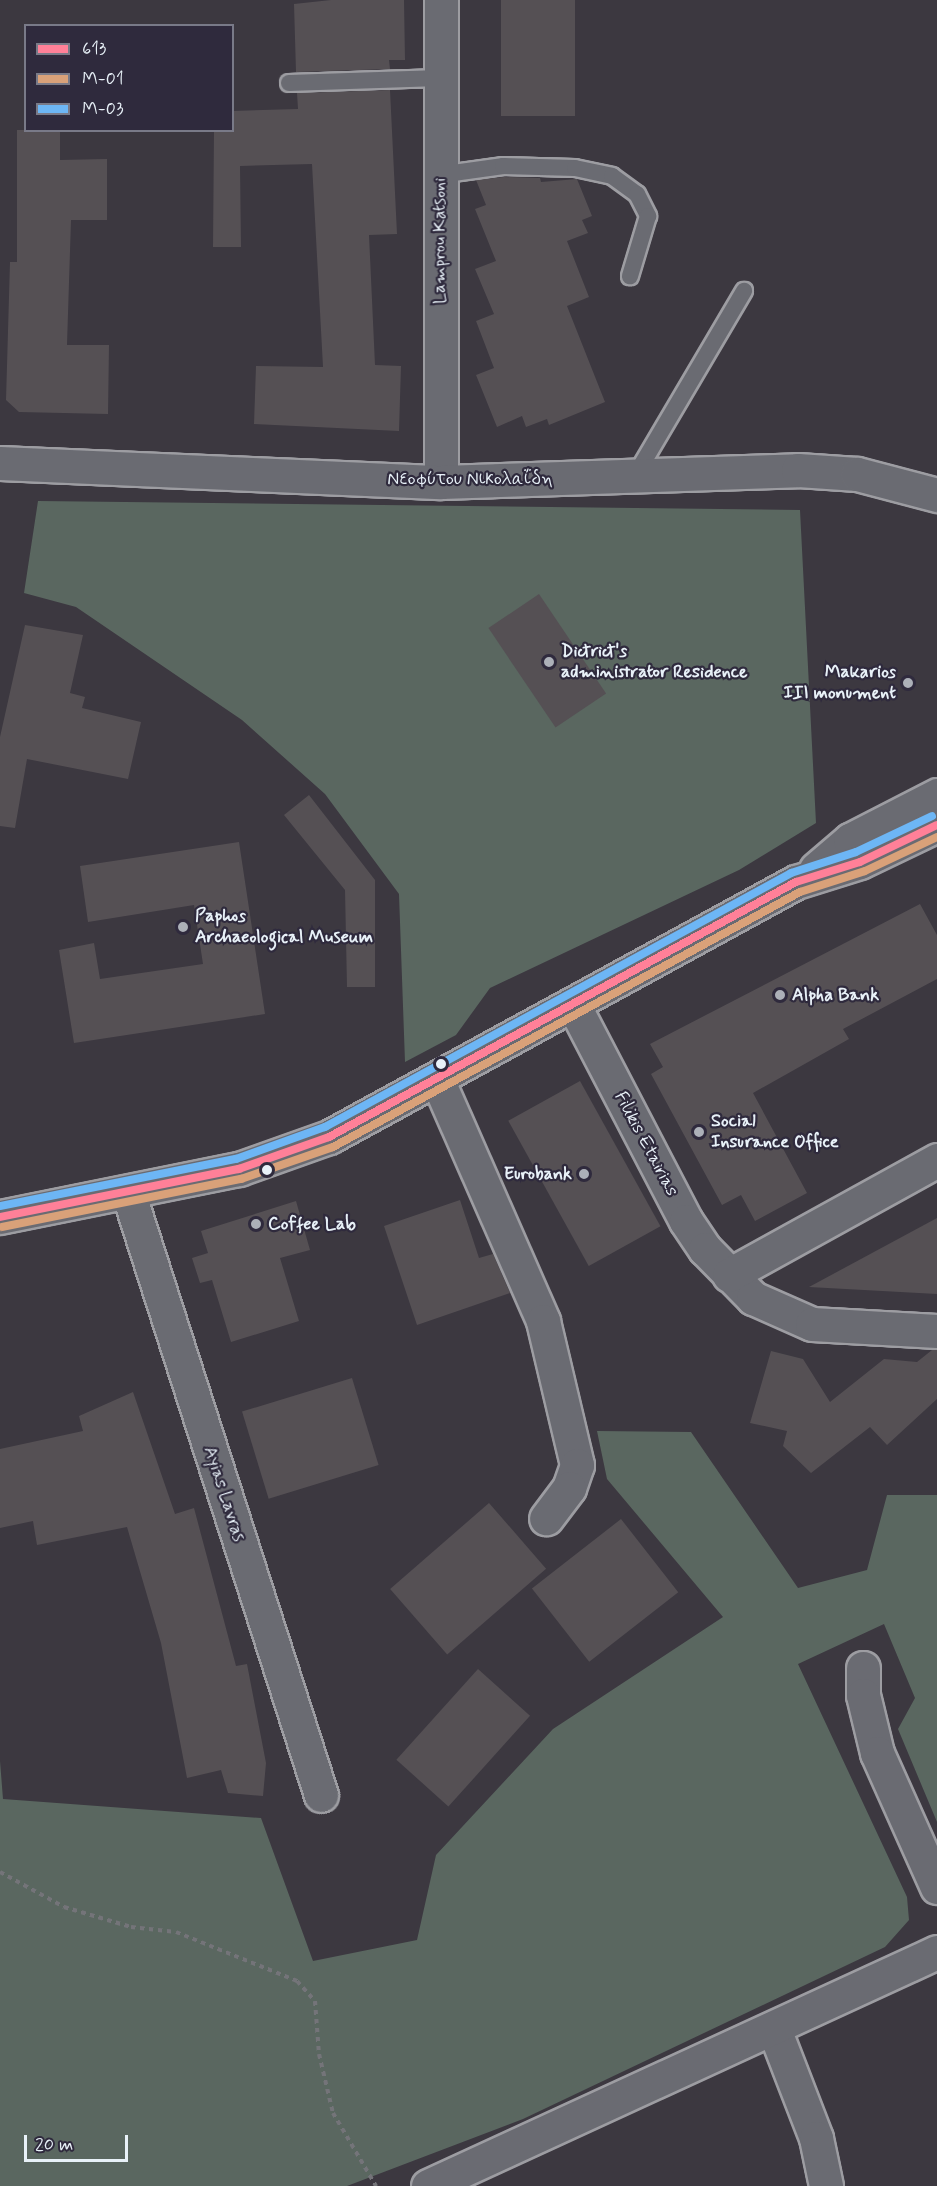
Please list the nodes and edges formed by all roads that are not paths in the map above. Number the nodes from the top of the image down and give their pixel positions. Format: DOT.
graph roads {
  1 [pos="441,0"];
  2 [pos="439,78"];
  3 [pos="289,83"];
  4 [pos="439,175"];
  5 [pos="630,276"];
  6 [pos="744,291"];
  7 [pos="0,463"];
  8 [pos="635,476"];
  9 [pos="441,482"];
  10 [pos="937,495"];
  11 [pos="937,795"];
  12 [pos="937,825"];
  13 [pos="808,877"];
  14 [pos="574,1006"];
  15 [pos="437,1079"];
  16 [pos="937,1160"];
  17 [pos="128,1192"];
  18 [pos="0,1217"];
  19 [pos="729,1275"];
  20 [pos="937,1331"];
  21 [pos="546,1518"];
  22 [pos="863,1668"];
  23 [pos="321,1796"];
  24 [pos="937,1887"];
  25 [pos="937,1952"];
  26 [pos="774,2029"];
  27 [pos="428,2186"];
  28 [pos="826,2186"];
  1 -- 2 [label="street, Lamprou Katsoni"];
  2 -- 3 [label="lane"];
  2 -- 4 [label="street, Lamprou Katsoni"];
  4 -- 5 [label="lane"];
  4 -- 9 [label="street, Lamprou Katsoni"];
  6 -- 8 [label="lane"];
  7 -- 9 [label="street, Νεοφύτου Νικολαΐδη"];
  8 -- 9 [label="street, Νεοφύτου Νικολαΐδη"];
  8 -- 10 [label="street, Νεοφύτου Νικολαΐδη"];
  11 -- 13 [label="street"];
  12 -- 13 [label="street"];
  13 -- 14 [label="street"];
  14 -- 15 [label="street"];
  14 -- 19 [label="street, Filikis Etairias"];
  15 -- 17 [label="street"];
  15 -- 21 [label="street"];
  16 -- 19 [label="street"];
  17 -- 18 [label="street"];
  17 -- 23 [label="street, Ayias Lavras"];
  19 -- 20 [label="street, Filikis Etairias"];
  22 -- 24 [label="street"];
  25 -- 26 [label="street"];
  26 -- 27 [label="street"];
  26 -- 28 [label="street"];
}
